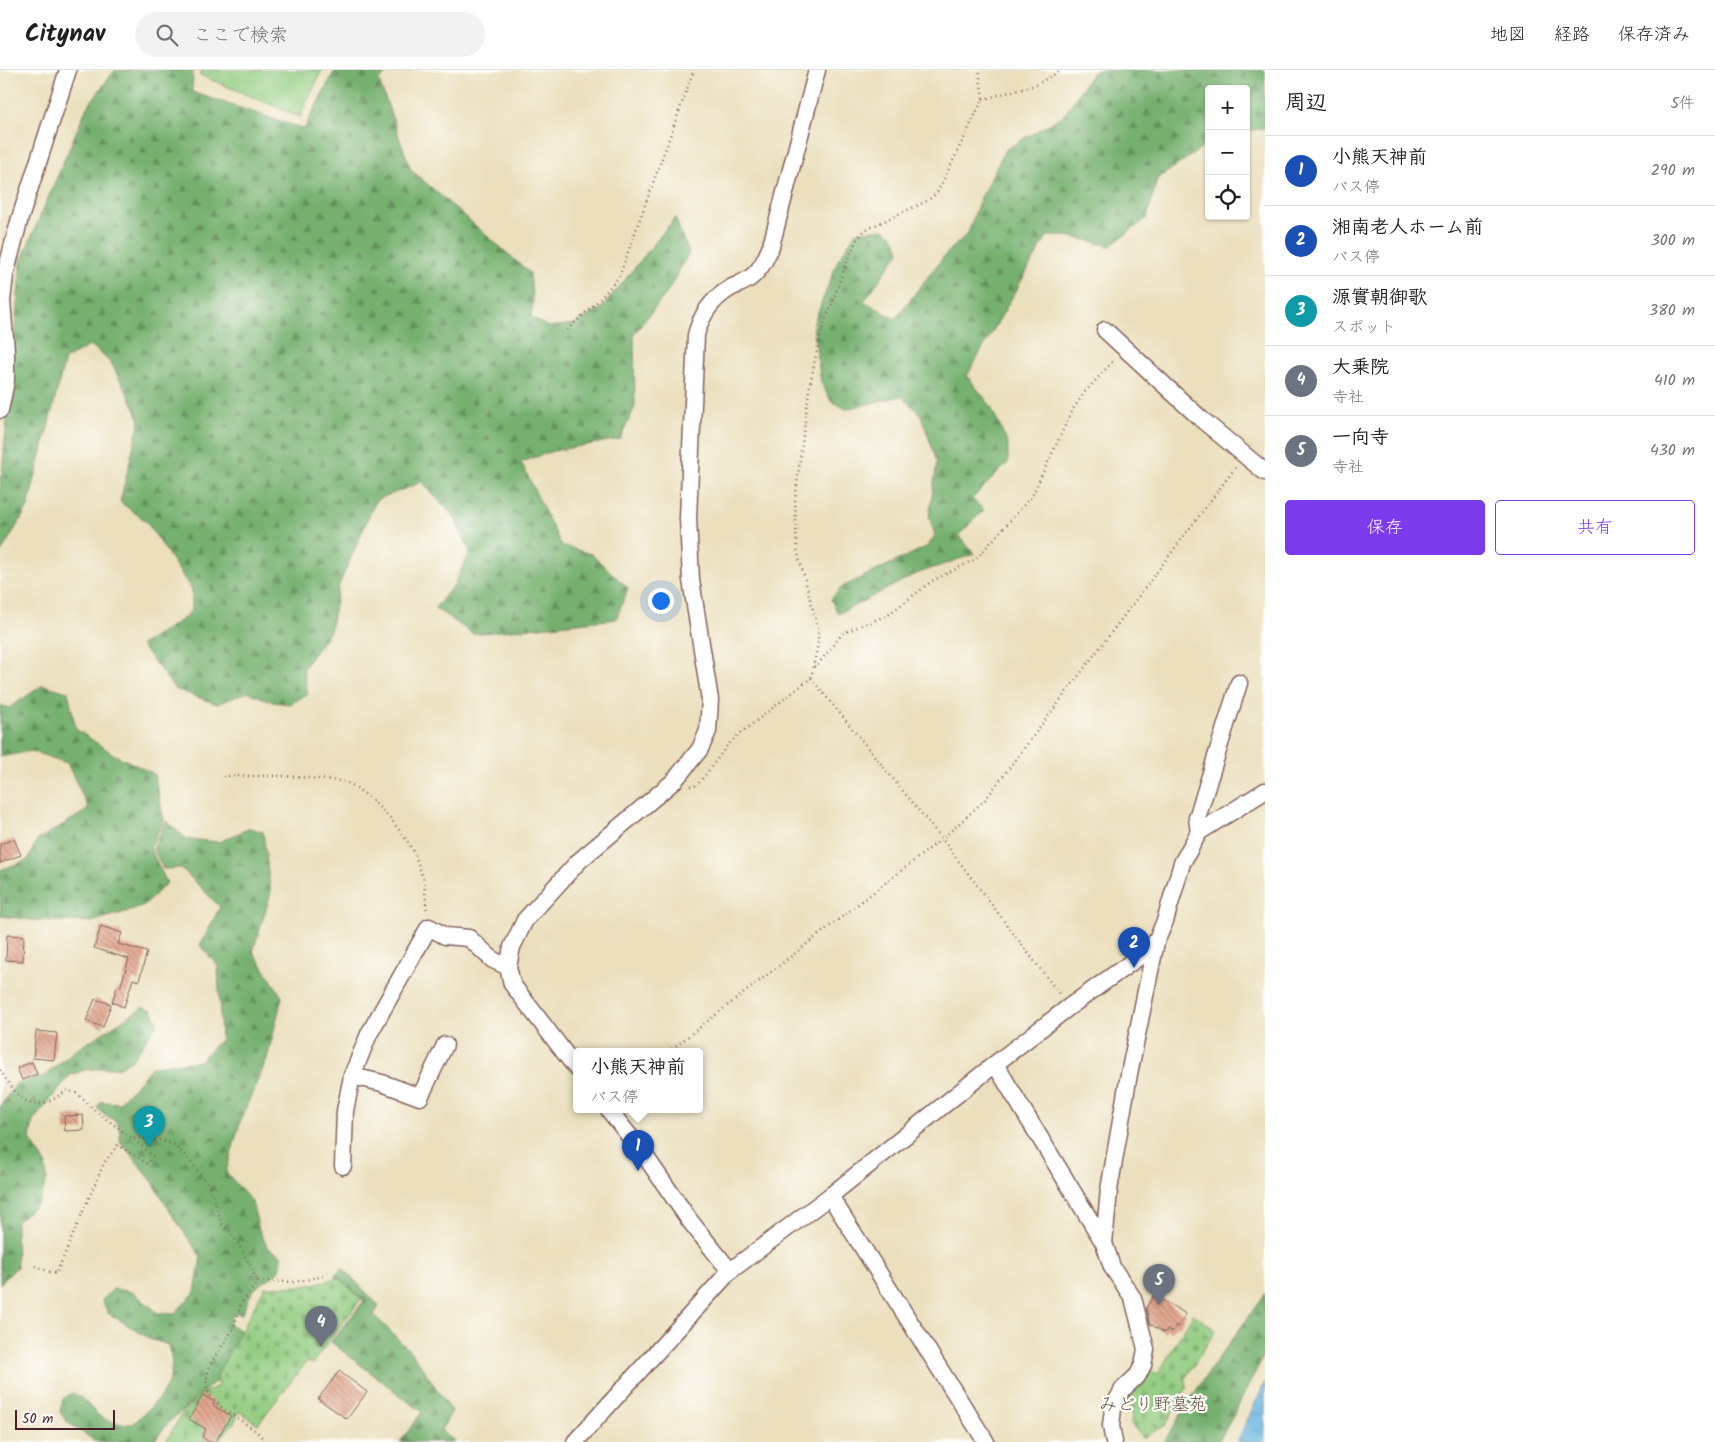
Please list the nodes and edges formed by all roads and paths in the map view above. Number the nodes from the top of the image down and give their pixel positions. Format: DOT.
graph roads {
  1 [pos="68,70"];
  2 [pos="694,70"];
  3 [pos="817,70"];
  4 [pos="980,70"];
  5 [pos="1062,70"];
  6 [pos="983,99"];
  7 [pos="567,330"];
  8 [pos="1105,330"];
  9 [pos="1125,349"];
  10 [pos="0,410"];
  11 [pos="1245,456"];
  12 [pos="1265,472"];
  13 [pos="814,666"];
  14 [pos="811,678"];
  15 [pos="1239,683"];
  16 [pos="223,776"];
  17 [pos="678,777"];
  18 [pos="1265,791"];
  19 [pos="1199,832"];
  20 [pos="942,839"];
  21 [pos="429,927"];
  22 [pos="1156,942"];
  23 [pos="508,967"];
  24 [pos="1069,1007"];
  25 [pos="445,1045"];
  26 [pos="673,1048"];
  27 [pos="573,1064"];
  28 [pos="994,1064"];
  29 [pos="0,1070"];
  30 [pos="352,1076"];
  31 [pos="611,1113"];
  32 [pos="132,1138"];
  33 [pos="343,1166"];
  34 [pos="830,1196"];
  35 [pos="1104,1243"];
  36 [pos="32,1265"];
  37 [pos="730,1271"];
  38 [pos="323,1276"];
  39 [pos="258,1281"];
  40 [pos="264,1442"];
  41 [pos="575,1442"];
  42 [pos="986,1442"];
  43 [pos="1114,1442"];
  1 -- 10 [label="street"];
  2 -- 7 [label="path"];
  3 -- 17 [label="street"];
  4 -- 6 [label="path"];
  5 -- 6 [label="path"];
  6 -- 13 [label="path"];
  8 -- 9 [label="street"];
  9 -- 11 [label="street"];
  9 -- 13 [label="path"];
  11 -- 12 [label="street"];
  11 -- 20 [label="path"];
  13 -- 14 [label="path"];
  14 -- 17 [label="path"];
  14 -- 20 [label="path"];
  15 -- 19 [label="street"];
  16 -- 21 [label="path"];
  17 -- 23 [label="street"];
  18 -- 19 [label="street"];
  19 -- 22 [label="street"];
  20 -- 24 [label="path"];
  20 -- 26 [label="path"];
  21 -- 23 [label="street"];
  21 -- 30 [label="street"];
  22 -- 24 [label="street"];
  22 -- 35 [label="street"];
  23 -- 27 [label="street"];
  24 -- 28 [label="street"];
  25 -- 30 [label="street"];
  28 -- 34 [label="street"];
  28 -- 35 [label="street"];
  29 -- 32 [label="path"];
  30 -- 33 [label="street"];
  31 -- 37 [label="street"];
  32 -- 36 [label="path"];
  32 -- 39 [label="path"];
  34 -- 37 [label="street"];
  34 -- 42 [label="street"];
  35 -- 43 [label="street"];
  37 -- 41 [label="street"];
  38 -- 39 [label="path"];
  39 -- 40 [label="path"];
}
